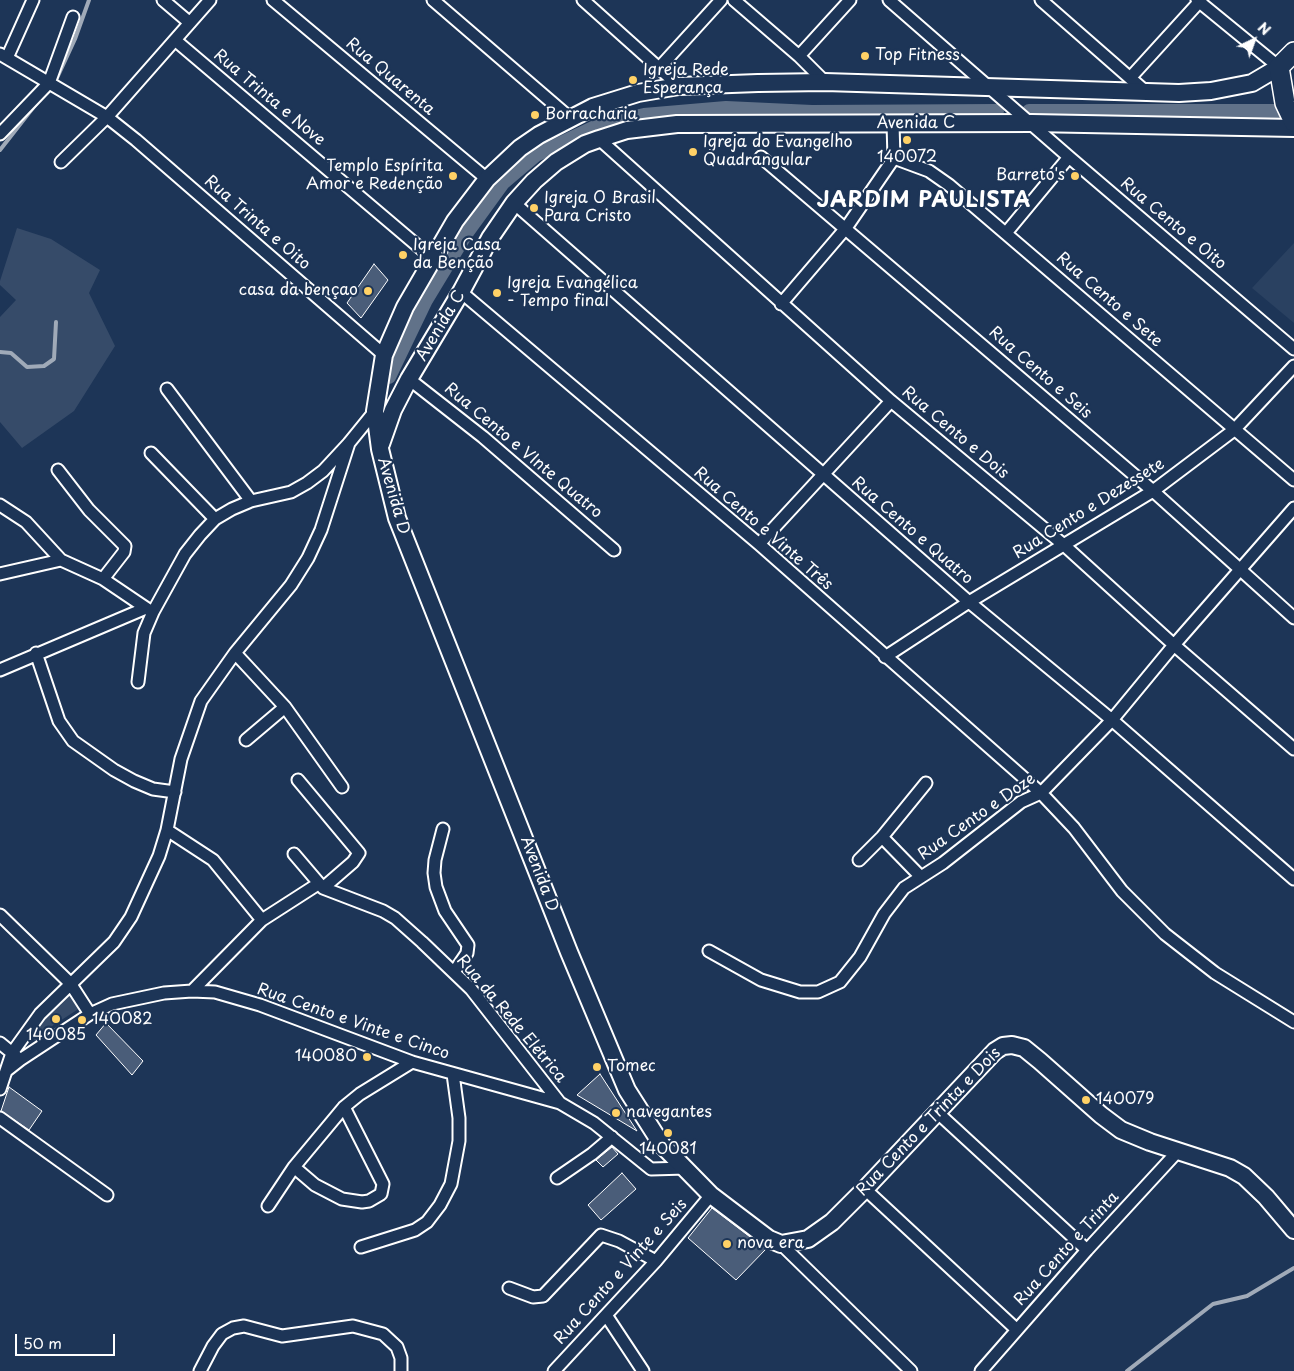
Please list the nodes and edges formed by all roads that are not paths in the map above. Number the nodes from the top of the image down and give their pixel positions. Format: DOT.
graph roads {
  1 [pos="33,0"];
  2 [pos="163,0"];
  3 [pos="210,0"];
  4 [pos="273,0"];
  5 [pos="433,0"];
  6 [pos="583,0"];
  7 [pos="721,0"];
  8 [pos="734,0"];
  9 [pos="850,0"];
  10 [pos="889,0"];
  11 [pos="1041,0"];
  12 [pos="1199,1"];
  13 [pos="73,17"];
  14 [pos="190,23"];
  15 [pos="175,40"];
  16 [pos="1294,52"];
  17 [pos="4,56"];
  18 [pos="799,56"];
  19 [pos="660,67"];
  20 [pos="1279,67"];
  21 [pos="1130,78"];
  22 [pos="825,82"];
  23 [pos="49,83"];
  24 [pos="679,86"];
  25 [pos="993,89"];
  26 [pos="1146,92"];
  27 [pos="107,117"];
  28 [pos="1291,117"];
  29 [pos="570,118"];
  30 [pos="1032,123"];
  31 [pos="893,124"];
  32 [pos="0,134"];
  33 [pos="599,139"];
  34 [pos="761,157"];
  35 [pos="1068,157"];
  36 [pos="894,158"];
  37 [pos="61,162"];
  38 [pos="487,179"];
  39 [pos="514,203"];
  40 [pos="846,228"];
  41 [pos="1006,232"];
  42 [pos="432,258"];
  43 [pos="461,292"];
  44 [pos="781,304"];
  45 [pos="1294,349"];
  46 [pos="384,355"];
  47 [pos="1294,366"];
  48 [pos="409,379"];
  49 [pos="167,390"];
  50 [pos="891,401"];
  51 [pos="375,410"];
  52 [pos="1234,430"];
  53 [pos="349,443"];
  54 [pos="380,449"];
  55 [pos="151,453"];
  56 [pos="58,470"];
  57 [pos="822,474"];
  58 [pos="1294,480"];
  59 [pos="1153,491"];
  60 [pos="251,501"];
  61 [pos="0,505"];
  62 [pos="1294,508"];
  63 [pos="215,519"];
  64 [pos="759,544"];
  65 [pos="1065,546"];
  66 [pos="614,550"];
  67 [pos="61,560"];
  68 [pos="1240,571"];
  69 [pos="0,574"];
  70 [pos="103,579"];
  71 [pos="969,602"];
  72 [pos="150,610"];
  73 [pos="1294,618"];
  74 [pos="1174,645"];
  75 [pos="36,653"];
  76 [pos="234,653"];
  77 [pos="885,657"];
  78 [pos="0,670"];
  79 [pos="138,682"];
  80 [pos="285,707"];
  81 [pos="1112,720"];
  82 [pos="246,740"];
  83 [pos="1294,749"];
  84 [pos="298,780"];
  85 [pos="926,783"];
  86 [pos="342,787"];
  87 [pos="175,792"];
  88 [pos="1041,793"];
  89 [pos="443,829"];
  90 [pos="167,830"];
  91 [pos="882,837"];
  92 [pos="294,854"];
  93 [pos="859,860"];
  94 [pos="920,876"];
  95 [pos="1294,879"];
  96 [pos="320,886"];
  97 [pos="0,915"];
  98 [pos="262,920"];
  99 [pos="710,951"];
  100 [pos="454,972"];
  101 [pos="70,983"];
  102 [pos="192,991"];
  103 [pos="90,1014"];
  104 [pos="1294,1022"];
  105 [pos="0,1043"];
  106 [pos="16,1057"];
  107 [pos="412,1062"];
  108 [pos="453,1074"];
  109 [pos="0,1090"];
  110 [pos="560,1103"];
  111 [pos="344,1107"];
  112 [pos="938,1113"];
  113 [pos="0,1118"];
  114 [pos="612,1137"];
  115 [pos="1179,1150"];
  116 [pos="294,1167"];
  117 [pos="686,1168"];
  118 [pos="557,1178"];
  119 [pos="865,1189"];
  120 [pos="108,1195"];
  121 [pos="711,1195"];
  122 [pos="268,1206"];
  123 [pos="1294,1230"];
  124 [pos="781,1244"];
  125 [pos="361,1248"];
  126 [pos="1087,1250"];
  127 [pos="656,1261"];
  128 [pos="509,1288"];
  129 [pos="606,1315"];
  130 [pos="1016,1329"];
  131 [pos="200,1371"];
  132 [pos="401,1371"];
  133 [pos="554,1371"];
  134 [pos="643,1371"];
  135 [pos="911,1371"];
  136 [pos="981,1371"];
  1 -- 17 [label="street"];
  2 -- 14 [label="street"];
  3 -- 14 [label="street"];
  4 -- 38 [label="street, Rua Quarenta"];
  5 -- 29 [label="street"];
  6 -- 19 [label="street"];
  7 -- 19 [label="street"];
  8 -- 18 [label="street"];
  9 -- 18 [label="street"];
  10 -- 25 [label="street, Rua Cento e Oito"];
  11 -- 21 [label="street"];
  12 -- 20 [label="street"];
  12 -- 21 [label="street"];
  13 -- 23 [label="street"];
  14 -- 15 [label="street"];
  15 -- 27 [label="street"];
  15 -- 42 [label="street, Rua Trinta e Nove"];
  16 -- 20 [label="main road"];
  17 -- 23 [label="street, Rua Trinta e Oito"];
  18 -- 22 [label="street"];
  19 -- 24 [label="street"];
  20 -- 26 [label="main road, Avenida D"];
  20 -- 28 [label="main road"];
  21 -- 26 [label="street"];
  22 -- 24 [label="main road, Avenida D"];
  22 -- 25 [label="main road, Avenida D"];
  23 -- 27 [label="street, Rua Trinta e Oito"];
  23 -- 32 [label="street"];
  24 -- 29 [label="main road, Avenida D"];
  25 -- 26 [label="main road, Avenida D"];
  25 -- 30 [label="street, Rua Cento e Oito"];
  27 -- 37 [label="street"];
  27 -- 46 [label="street, Rua Trinta e Oito"];
  28 -- 30 [label="main road, Avenida C"];
  29 -- 38 [label="main road, Avenida D"];
  30 -- 31 [label="main road, Avenida C"];
  30 -- 35 [label="street, Rua Cento e Oito"];
  31 -- 33 [label="main road, Avenida C"];
  31 -- 36 [label="street"];
  33 -- 39 [label="main road, Avenida C"];
  33 -- 44 [label="street, Rua Cento e Dois"];
  34 -- 40 [label="street, Rua Cento e Seis"];
  35 -- 41 [label="street"];
  35 -- 45 [label="street, Rua Cento e Oito"];
  36 -- 40 [label="street"];
  36 -- 41 [label="street, Rua Cento e Sete"];
  38 -- 42 [label="main road, Avenida D"];
  39 -- 43 [label="main road, Avenida C"];
  39 -- 57 [label="street, Rua Cento e Quatro"];
  40 -- 44 [label="street"];
  40 -- 59 [label="street, Rua Cento e Seis"];
  41 -- 52 [label="street, Rua Cento e Sete"];
  42 -- 46 [label="main road, Avenida D"];
  43 -- 48 [label="main road, Avenida C"];
  43 -- 64 [label="street, Rua Cento e Vinte Três"];
  44 -- 50 [label="street, Rua Cento e Dois"];
  46 -- 51 [label="main road, Avenida D"];
  47 -- 52 [label="street, Rua Cento e Dezessete"];
  48 -- 54 [label="main road, Avenida C"];
  48 -- 66 [label="street, Rua Cento e VInte Quatro"];
  49 -- 60 [label="street"];
  50 -- 57 [label="street"];
  50 -- 65 [label="street, Rua Cento e Dois"];
  51 -- 53 [label="street"];
  51 -- 54 [label="main road, Avenida D"];
  52 -- 58 [label="street, Rua Cento e Sete"];
  52 -- 59 [label="street, Rua Cento e Dezessete"];
  53 -- 60 [label="street"];
  53 -- 76 [label="street"];
  54 -- 117 [label="main road, Avenida D"];
  55 -- 63 [label="street"];
  56 -- 70 [label="street"];
  57 -- 64 [label="street"];
  57 -- 71 [label="street, Rua Cento e Quatro"];
  59 -- 65 [label="street, Rua Cento e Dezessete"];
  59 -- 68 [label="street, Rua Cento e Seis"];
  60 -- 63 [label="street"];
  61 -- 67 [label="street"];
  62 -- 68 [label="street, Rua Cento e Doze"];
  63 -- 72 [label="street"];
  64 -- 77 [label="street, Rua Cento e Vinte Três"];
  65 -- 71 [label="street, Rua Cento e Dezessete"];
  65 -- 74 [label="street, Rua Cento e Dois"];
  67 -- 69 [label="street"];
  67 -- 70 [label="street"];
  68 -- 73 [label="street, Rua Cento e Seis"];
  68 -- 74 [label="street, Rua Cento e Doze"];
  70 -- 72 [label="street"];
  71 -- 77 [label="street, Rua Cento e Dezessete"];
  71 -- 81 [label="street, Rua Cento e Quatro"];
  72 -- 75 [label="street"];
  72 -- 79 [label="street"];
  74 -- 81 [label="street, Rua Cento e Doze"];
  74 -- 83 [label="street, Rua Cento e Dois"];
  75 -- 78 [label="street"];
  75 -- 87 [label="street"];
  76 -- 80 [label="street"];
  76 -- 87 [label="street"];
  77 -- 88 [label="street, Rua Cento e Vinte Três"];
  80 -- 82 [label="street"];
  80 -- 86 [label="street"];
  81 -- 88 [label="street, Rua Cento e Doze"];
  81 -- 95 [label="street, Rua Cento e Quatro"];
  84 -- 96 [label="street"];
  85 -- 91 [label="street"];
  87 -- 90 [label="street"];
  88 -- 94 [label="street, Rua Cento e Doze"];
  88 -- 104 [label="street, Rua Cento e Vinte Três"];
  89 -- 100 [label="street"];
  90 -- 98 [label="street"];
  90 -- 101 [label="street"];
  91 -- 93 [label="street"];
  91 -- 94 [label="street"];
  92 -- 96 [label="street"];
  94 -- 99 [label="street, Rua Cento e Doze"];
  96 -- 98 [label="street"];
  96 -- 100 [label="street, Rua da Rede Elétrica"];
  97 -- 101 [label="street"];
  98 -- 102 [label="street"];
  100 -- 110 [label="street, Rua da Rede Elétrica"];
  101 -- 103 [label="street"];
  101 -- 106 [label="street"];
  102 -- 103 [label="street, Rua Cento e Vinte e Cinco"];
  102 -- 107 [label="street, Rua Cento e Vinte e Cinco"];
  103 -- 106 [label="street, Rua Cento e Vinte e Cinco"];
  105 -- 106 [label="street"];
  106 -- 109 [label="street, Rua Cento e Vinte e Cinco"];
  107 -- 108 [label="street, Rua Cento e Vinte e Cinco"];
  107 -- 111 [label="street"];
  108 -- 110 [label="street, Rua Cento e Vinte e Cinco"];
  108 -- 125 [label="street"];
  110 -- 114 [label="street, Rua Cento e Vinte e Cinco"];
  111 -- 116 [label="street"];
  111 -- 116 [label="street"];
  112 -- 115 [label="main road, Rua Cento e Trinta e Dois"];
  112 -- 119 [label="main road, Rua Cento e Trinta e Dois"];
  112 -- 126 [label="street"];
  113 -- 120 [label="street"];
  114 -- 117 [label="street, Rua Cento e Vinte e Cinco"];
  114 -- 118 [label="street"];
  115 -- 123 [label="main road, Rua Cento e Trinta e Dois"];
  115 -- 126 [label="street, Rua Cento e Trinta"];
  116 -- 122 [label="street"];
  117 -- 121 [label="main road, Avenida D"];
  119 -- 124 [label="main road, Rua Cento e Trinta e Dois"];
  119 -- 130 [label="street"];
  121 -- 124 [label="main road, Avenida D"];
  121 -- 127 [label="street, Rua Cento e Vinte e Seis"];
  124 -- 135 [label="street"];
  126 -- 130 [label="street, Rua Cento e Trinta"];
  127 -- 128 [label="street"];
  127 -- 129 [label="street, Rua Cento e Vinte e Seis"];
  129 -- 133 [label="street, Rua Cento e Vinte e Seis"];
  129 -- 134 [label="street"];
  130 -- 136 [label="street, Rua Cento e Trinta"];
  131 -- 132 [label="street"];
}
